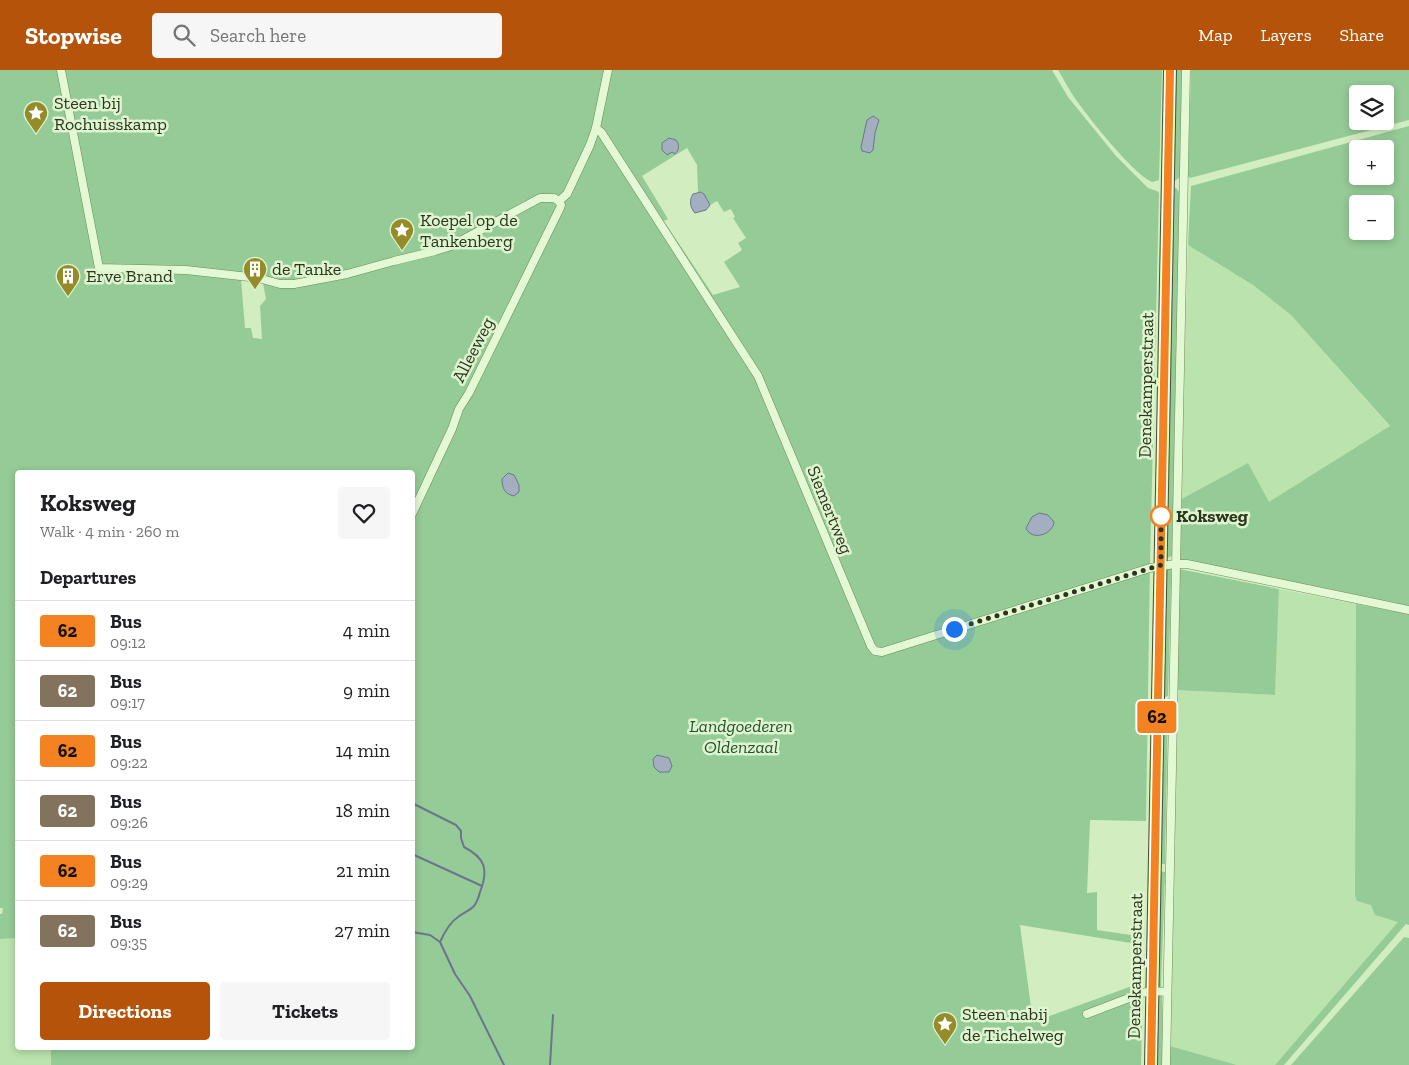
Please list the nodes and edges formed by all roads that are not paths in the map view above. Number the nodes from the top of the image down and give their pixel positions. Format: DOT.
graph roads {
  1 [pos="62,70"];
  2 [pos="608,70"];
  3 [pos="1170,70"];
  4 [pos="1186,70"];
  5 [pos="596,128"];
  6 [pos="559,201"];
  7 [pos="415,508"];
  8 [pos="1175,564"];
  9 [pos="1161,565"];
  10 [pos="1409,610"];
  11 [pos="1157,700"];
  12 [pos="1172,701"];
  13 [pos="1154,867"];
  14 [pos="1169,870"];
  15 [pos="1152,991"];
  16 [pos="1167,992"];
  17 [pos="1087,1014"];
  18 [pos="1151,1065"];
  19 [pos="1166,1065"];
  1 -- 6 [label="street"];
  2 -- 5 [label="street"];
  3 -- 9 [label="main road, Denekamperstraat"];
  4 -- 8 [label="street, Denekamperstraat"];
  5 -- 6 [label="street"];
  5 -- 9 [label="street, Siemertweg"];
  6 -- 7 [label="street, Alleeweg"];
  8 -- 9 [label="street"];
  8 -- 10 [label="street"];
  8 -- 12 [label="street, Denekamperstraat"];
  9 -- 11 [label="main road, Denekamperstraat"];
  11 -- 12 [label="street"];
  11 -- 13 [label="main road, Denekamperstraat"];
  12 -- 14 [label="street, Denekamperstraat"];
  13 -- 14 [label="street"];
  13 -- 15 [label="main road, Denekamperstraat"];
  14 -- 16 [label="street, Denekamperstraat"];
  15 -- 16 [label="street"];
  15 -- 17 [label="street"];
  15 -- 18 [label="main road, Denekamperstraat"];
  16 -- 19 [label="street, Denekamperstraat"];
}
